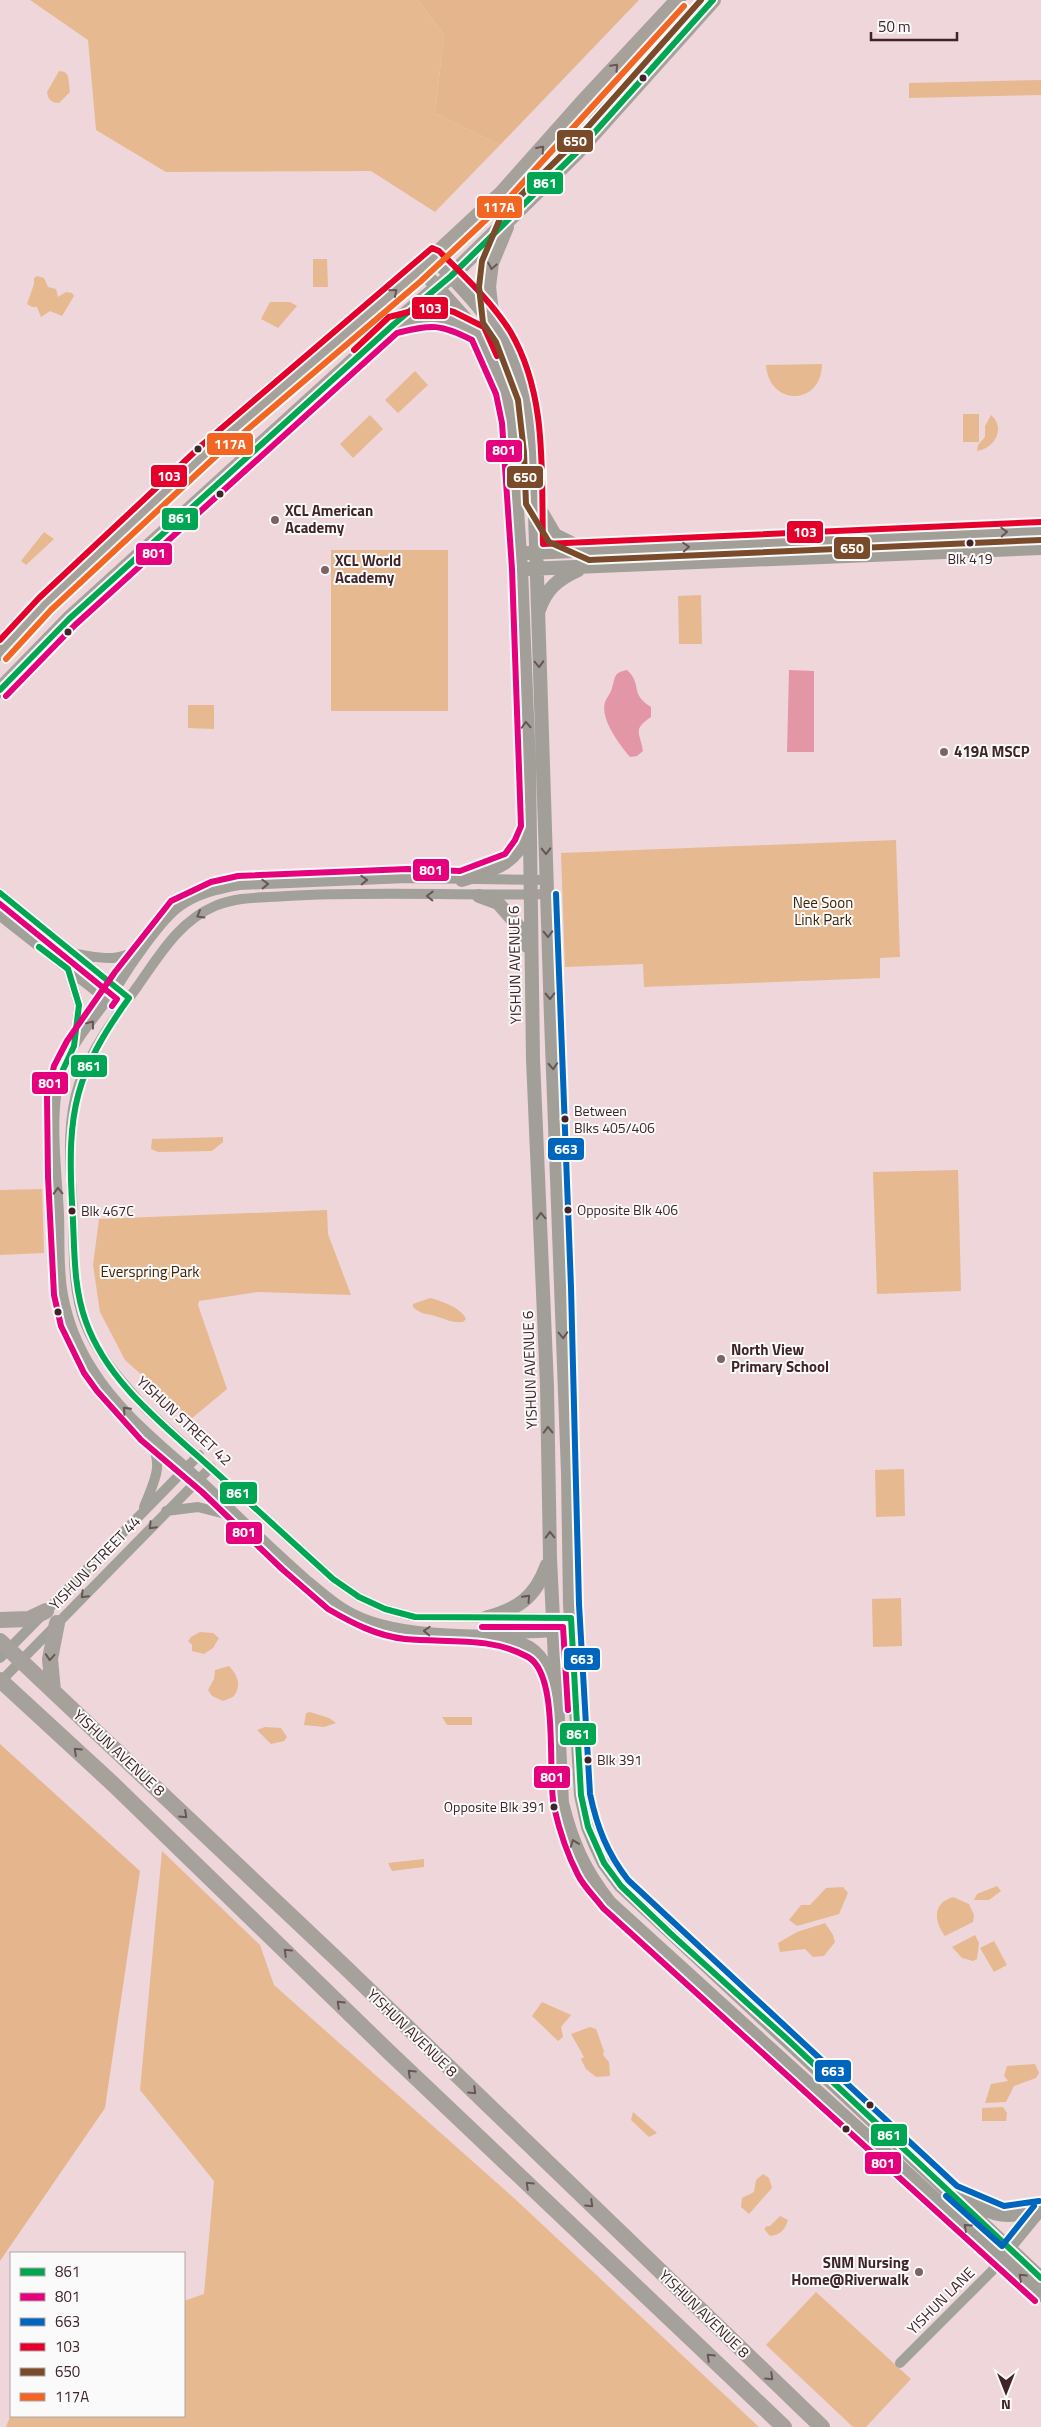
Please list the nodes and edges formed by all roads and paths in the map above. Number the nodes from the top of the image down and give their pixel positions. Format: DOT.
graph roads {
  1 [pos="678,0"];
  2 [pos="713,0"];
  3 [pos="620,102"];
  4 [pos="582,103"];
  5 [pos="509,220"];
  6 [pos="433,257"];
  7 [pos="421,269"];
  8 [pos="452,276"];
  9 [pos="438,288"];
  10 [pos="492,322"];
  11 [pos="393,325"];
  12 [pos="479,334"];
  13 [pos="534,500"];
  14 [pos="1041,531"];
  15 [pos="1041,548"];
  16 [pos="638,550"];
  17 [pos="589,551"];
  18 [pos="535,553"];
  19 [pos="520,554"];
  20 [pos="638,565"];
  21 [pos="582,568"];
  22 [pos="521,569"];
  23 [pos="536,569"];
  24 [pos="538,615"];
  25 [pos="0,653"];
  26 [pos="0,690"];
  27 [pos="530,828"];
  28 [pos="462,880"];
  29 [pos="530,880"];
  30 [pos="547,887"];
  31 [pos="0,893"];
  32 [pos="530,894"];
  33 [pos="478,896"];
  34 [pos="0,916"];
  35 [pos="145,945"];
  36 [pos="75,954"];
  37 [pos="532,961"];
  38 [pos="68,969"];
  39 [pos="116,987"];
  40 [pos="129,998"];
  41 [pos="107,1001"];
  42 [pos="120,1010"];
  43 [pos="550,1018"];
  44 [pos="74,1046"];
  45 [pos="533,1059"];
  46 [pos="148,1433"];
  47 [pos="199,1455"];
  48 [pos="211,1467"];
  49 [pos="186,1468"];
  50 [pos="198,1478"];
  51 [pos="142,1512"];
  52 [pos="166,1512"];
  53 [pos="240,1518"];
  54 [pos="550,1558"];
  55 [pos="51,1617"];
  56 [pos="485,1618"];
  57 [pos="0,1620"];
  58 [pos="572,1624"];
  59 [pos="554,1625"];
  60 [pos="493,1634"];
  61 [pos="3,1649"];
  62 [pos="21,1662"];
  63 [pos="1,1681"];
  64 [pos="53,1691"];
  65 [pos="557,1692"];
  66 [pos="806,2056"];
  67 [pos="793,2069"];
  68 [pos="952,2194"];
  69 [pos="1041,2210"];
  70 [pos="1007,2254"];
  71 [pos="1041,2278"];
  72 [pos="1041,2295"];
  73 [pos="900,2363"];
  74 [pos="784,2427"];
  75 [pos="822,2427"];
  4 -- 1 [label="main road, one-way"];
  2 -- 3 [label="main road"];
  3 -- 4 [label="main road"];
  3 -- 5 [label="main road"];
  6 -- 4 [label="main road, one-way"];
  5 -- 8 [label="main road"];
  5 -- 10 [label="main road, one-way"];
  6 -- 7 [label="main road"];
  6 -- 8 [label="main road, YISHUN AVENUE 6"];
  7 -- 9 [label="main road, YISHUN AVENUE 6"];
  25 -- 7 [label="main road, one-way"];
  8 -- 9 [label="main road"];
  8 -- 10 [label="main road, YISHUN AVENUE 6"];
  9 -- 11 [label="main road"];
  9 -- 12 [label="main road, YISHUN AVENUE 6"];
  10 -- 13 [label="main road, YISHUN AVENUE 6"];
  11 -- 12 [label="main road"];
  11 -- 26 [label="main road"];
  12 -- 19 [label="main road, YISHUN AVENUE 6"];
  13 -- 17 [label="main road"];
  13 -- 18 [label="main road, YISHUN AVENUE 6"];
  16 -- 14 [label="main road, one-way"];
  15 -- 20 [label="main road"];
  16 -- 17 [label="main road"];
  16 -- 20 [label="main road"];
  17 -- 18 [label="main road"];
  18 -- 19 [label="main road"];
  18 -- 23 [label="main road, YISHUN AVENUE 6"];
  19 -- 22 [label="main road, YISHUN AVENUE 6"];
  20 -- 21 [label="main road"];
  21 -- 23 [label="main road"];
  21 -- 24 [label="main road"];
  22 -- 23 [label="main road"];
  27 -- 22 [label="main road, YISHUN AVENUE 6, one-way"];
  23 -- 24 [label="main road, YISHUN AVENUE 6"];
  24 -- 30 [label="main road, YISHUN AVENUE 6, one-way"];
  27 -- 28 [label="main road"];
  27 -- 29 [label="main road, YISHUN AVENUE 6"];
  28 -- 29 [label="street, YISHUN STREET 42"];
  35 -- 28 [label="street, YISHUN STREET 42, one-way"];
  29 -- 30 [label="street, YISHUN STREET 42"];
  29 -- 32 [label="main road, YISHUN AVENUE 6"];
  30 -- 32 [label="street, YISHUN STREET 42"];
  30 -- 43 [label="main road, YISHUN AVENUE 6, one-way"];
  31 -- 36 [label="street"];
  32 -- 33 [label="street, YISHUN STREET 42"];
  32 -- 37 [label="main road, YISHUN AVENUE 6"];
  33 -- 37 [label="main road"];
  33 -- 40 [label="street, YISHUN STREET 42, one-way"];
  34 -- 38 [label="street"];
  35 -- 36 [label="street"];
  35 -- 39 [label="street, YISHUN STREET 42"];
  36 -- 39 [label="street"];
  37 -- 45 [label="main road, YISHUN AVENUE 6"];
  38 -- 41 [label="street"];
  38 -- 44 [label="street"];
  39 -- 40 [label="street"];
  39 -- 41 [label="street, YISHUN STREET 42"];
  40 -- 42 [label="street, YISHUN STREET 42"];
  41 -- 42 [label="street"];
  44 -- 41 [label="street, YISHUN STREET 42, one-way"];
  42 -- 47 [label="street, YISHUN STREET 42"];
  43 -- 45 [label="main road"];
  43 -- 58 [label="main road, YISHUN AVENUE 6, one-way"];
  46 -- 44 [label="street, YISHUN STREET 42, one-way"];
  54 -- 45 [label="main road, YISHUN AVENUE 6, one-way"];
  46 -- 49 [label="street, YISHUN STREET 42"];
  46 -- 51 [label="street"];
  47 -- 48 [label="street, YISHUN STREET 42"];
  47 -- 49 [label="street, YISHUN STREET 44"];
  48 -- 50 [label="street, YISHUN STREET 44"];
  48 -- 56 [label="street, YISHUN STREET 42"];
  49 -- 50 [label="street, YISHUN STREET 42"];
  49 -- 51 [label="street, YISHUN STREET 44"];
  50 -- 52 [label="street, YISHUN STREET 44"];
  50 -- 53 [label="street, YISHUN STREET 42"];
  51 -- 55 [label="street, YISHUN STREET 44"];
  52 -- 53 [label="street"];
  52 -- 55 [label="street, YISHUN STREET 44, one-way"];
  60 -- 53 [label="street, YISHUN STREET 42, one-way"];
  56 -- 54 [label="main road, one-way"];
  54 -- 59 [label="main road, YISHUN AVENUE 6"];
  55 -- 57 [label="main road"];
  55 -- 61 [label="street, YISHUN STREET 44"];
  55 -- 62 [label="street, YISHUN STREET 44"];
  55 -- 64 [label="main road, one-way"];
  56 -- 59 [label="street, YISHUN STREET 42"];
  58 -- 59 [label="street, YISHUN STREET 42"];
  58 -- 66 [label="main road, YISHUN AVENUE 6"];
  59 -- 60 [label="street, YISHUN STREET 42"];
  59 -- 65 [label="main road, YISHUN AVENUE 6"];
  60 -- 65 [label="main road"];
  61 -- 62 [label="main road, YISHUN AVENUE 8"];
  62 -- 63 [label="street, YISHUN STREET 44"];
  62 -- 64 [label="main road, YISHUN AVENUE 8"];
  74 -- 63 [label="main road, YISHUN AVENUE 8, one-way"];
  64 -- 75 [label="main road, YISHUN AVENUE 8, one-way"];
  67 -- 65 [label="main road, YISHUN AVENUE 6, one-way"];
  66 -- 67 [label="main road"];
  66 -- 68 [label="main road, YISHUN AVENUE 6"];
  70 -- 67 [label="main road, YISHUN AVENUE 6, one-way"];
  68 -- 69 [label="main road"];
  68 -- 70 [label="main road, YISHUN AVENUE 6"];
  69 -- 70 [label="street, YISHUN LANE"];
  70 -- 71 [label="main road, YISHUN AVENUE 6"];
  72 -- 70 [label="main road, YISHUN AVENUE 6, one-way"];
  70 -- 73 [label="street, YISHUN LANE"];
}
